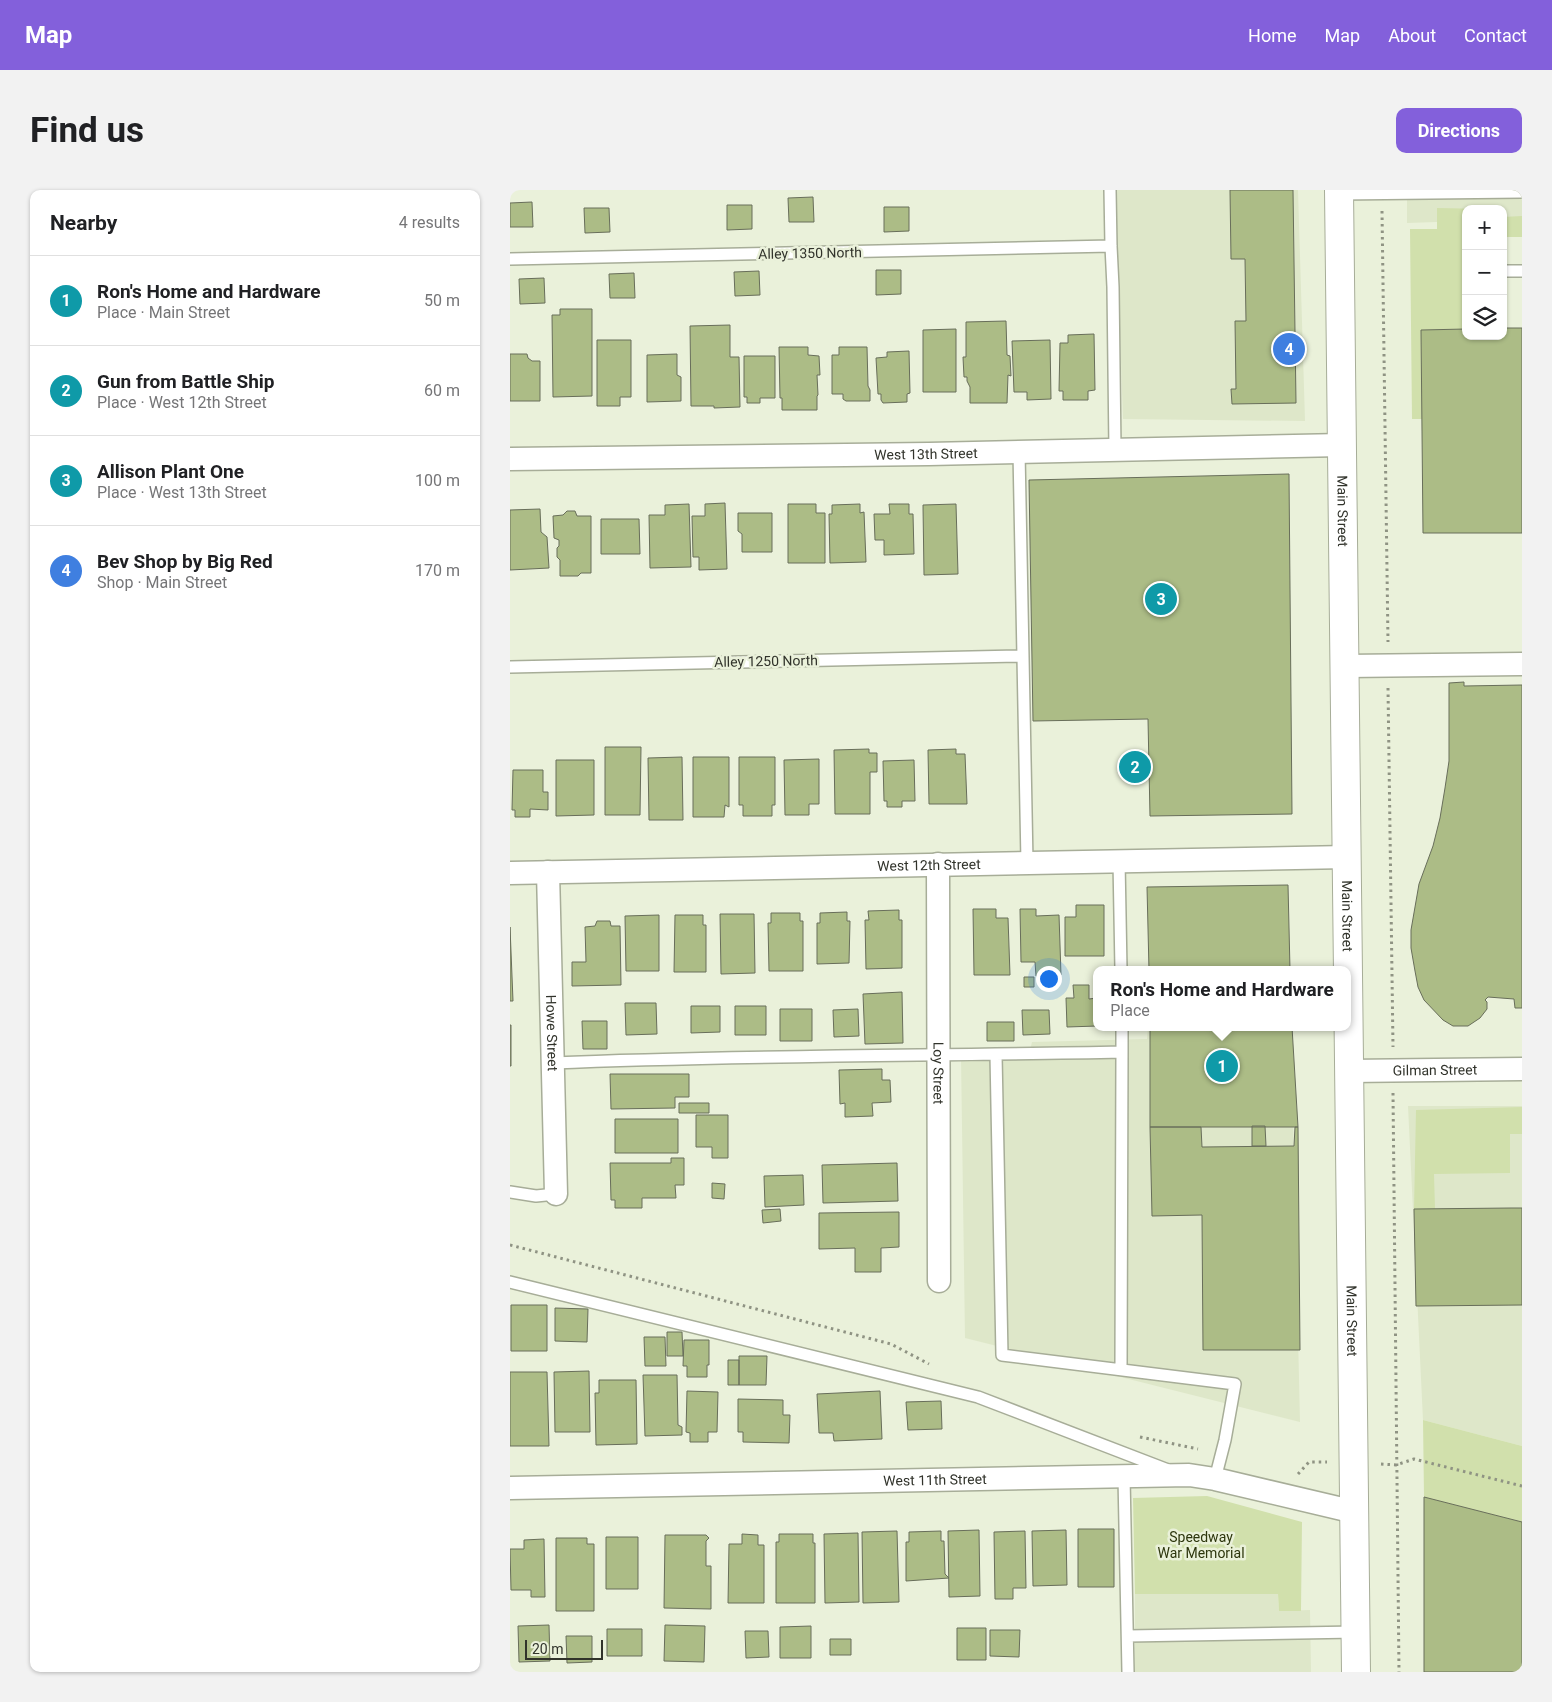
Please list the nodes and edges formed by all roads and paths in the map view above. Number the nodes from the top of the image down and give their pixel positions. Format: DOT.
graph roads {
  1 [pos="1110,190"];
  2 [pos="1467,191"];
  3 [pos="1339,192"];
  4 [pos="1522,192"];
  5 [pos="1382,194"];
  6 [pos="1111,246"];
  7 [pos="510,259"];
  8 [pos="1507,271"];
  9 [pos="1522,271"];
  10 [pos="1342,445"];
  11 [pos="1115,450"];
  12 [pos="1019,452"];
  13 [pos="510,459"];
  14 [pos="1022,656"];
  15 [pos="1522,664"];
  16 [pos="1346,666"];
  17 [pos="1388,666"];
  18 [pos="510,667"];
  19 [pos="1346,857"];
  20 [pos="1119,861"];
  21 [pos="1027,862"];
  22 [pos="938,864"];
  23 [pos="548,872"];
  24 [pos="510,873"];
  25 [pos="1121,966"];
  26 [pos="1348,966"];
  27 [pos="1122,1031"];
  28 [pos="1348,1031"];
  29 [pos="1122,1052"];
  30 [pos="938,1055"];
  31 [pos="996,1055"];
  32 [pos="553,1063"];
  33 [pos="1522,1069"];
  34 [pos="1393,1070"];
  35 [pos="1349,1071"];
  36 [pos="510,1192"];
  37 [pos="556,1194"];
  38 [pos="510,1246"];
  39 [pos="939,1281"];
  40 [pos="510,1282"];
  41 [pos="932,1366"];
  42 [pos="1121,1369"];
  43 [pos="1137,1437"];
  44 [pos="1221,1455"];
  45 [pos="1354,1462"];
  46 [pos="1396,1465"];
  47 [pos="1298,1474"];
  48 [pos="1182,1475"];
  49 [pos="1124,1477"];
  50 [pos="1215,1479"];
  51 [pos="1522,1486"];
  52 [pos="510,1488"];
  53 [pos="1355,1512"];
  54 [pos="1356,1632"];
  55 [pos="1128,1636"];
  56 [pos="1128,1672"];
  57 [pos="1356,1672"];
  58 [pos="1399,1672"];
  1 -- 6 [label="lane"];
  2 -- 4 [label="lane"];
  2 -- 5 [label="lane"];
  3 -- 5 [label="lane"];
  3 -- 10 [label="street, Main Street"];
  5 -- 17 [label="path"];
  6 -- 7 [label="lane, Alley 1350 North"];
  6 -- 11 [label="lane"];
  8 -- 9 [label="lane"];
  10 -- 11 [label="street, West 13th Street"];
  10 -- 16 [label="street, Main Street"];
  11 -- 12 [label="street, West 13th Street"];
  12 -- 13 [label="street, West 13th Street"];
  12 -- 14 [label="lane"];
  14 -- 18 [label="lane, Alley 1250 North"];
  14 -- 21 [label="lane"];
  15 -- 17 [label="street"];
  16 -- 17 [label="street"];
  16 -- 19 [label="street, Main Street"];
  17 -- 34 [label="path"];
  19 -- 20 [label="street, West 12th Street"];
  19 -- 26 [label="street, Main Street"];
  20 -- 21 [label="street, West 12th Street"];
  20 -- 25 [label="lane"];
  21 -- 22 [label="street, West 12th Street"];
  22 -- 23 [label="street, West 12th Street"];
  22 -- 30 [label="street, Loy Street"];
  23 -- 24 [label="street, West 12th Street"];
  23 -- 32 [label="street, Howe Street"];
  27 -- 29 [label="lane"];
  28 -- 35 [label="street, Main Street"];
  29 -- 31 [label="lane"];
  29 -- 42 [label="lane"];
  30 -- 31 [label="lane"];
  30 -- 32 [label="lane"];
  30 -- 39 [label="street, Loy Street"];
  31 -- 42 [label="lane"];
  32 -- 37 [label="street, Howe Street"];
  33 -- 34 [label="street, Gilman Street"];
  34 -- 35 [label="street, Gilman Street"];
  34 -- 46 [label="path"];
  35 -- 45 [label="street, Main Street"];
  36 -- 37 [label="lane"];
  38 -- 41 [label="path"];
  40 -- 48 [label="lane"];
  42 -- 44 [label="lane"];
  43 -- 44 [label="path"];
  44 -- 50 [label="lane"];
  45 -- 46 [label="path"];
  45 -- 47 [label="path"];
  45 -- 53 [label="street, Main Street"];
  46 -- 51 [label="path"];
  46 -- 58 [label="path"];
  48 -- 49 [label="street, West 11th Street"];
  48 -- 50 [label="street, West 11th Street"];
  49 -- 52 [label="street, West 11th Street"];
  49 -- 55 [label="lane"];
  50 -- 53 [label="street, West 11th Street"];
  53 -- 54 [label="street, Main Street"];
  54 -- 55 [label="lane"];
  54 -- 57 [label="street, Main Street"];
  55 -- 56 [label="lane"];
}
